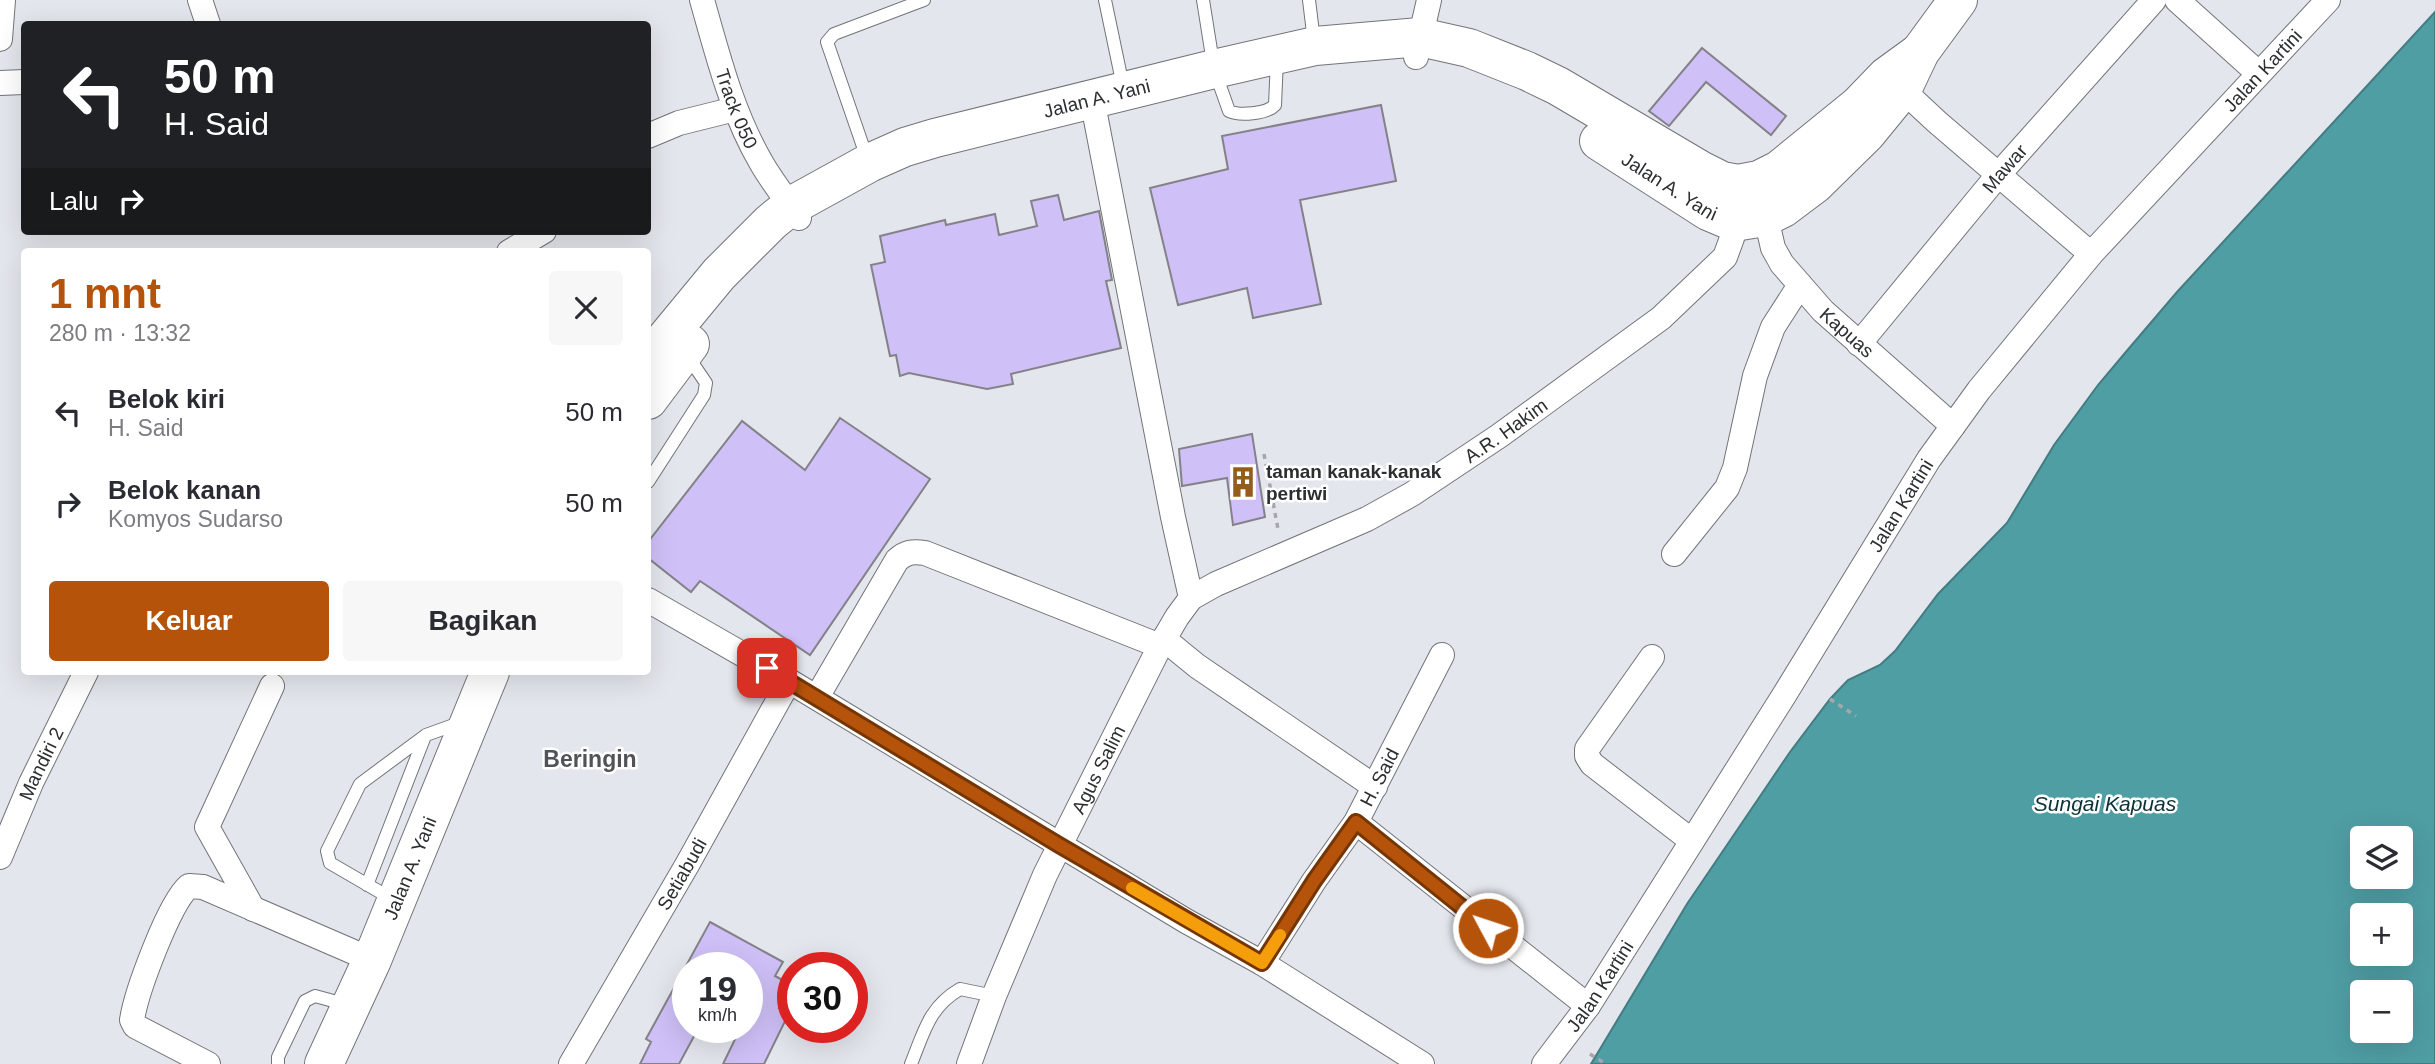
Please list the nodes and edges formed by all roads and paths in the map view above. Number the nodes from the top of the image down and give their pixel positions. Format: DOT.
graph roads {
  1 [pos="3,0"];
  2 [pos="200,0"];
  3 [pos="702,0"];
  4 [pos="924,0"];
  5 [pos="1105,0"];
  6 [pos="1203,0"];
  7 [pos="1309,0"];
  8 [pos="1429,0"];
  9 [pos="1958,0"];
  10 [pos="2154,0"];
  11 [pos="2177,0"];
  12 [pos="2328,0"];
  13 [pos="893,5"];
  14 [pos="207,21"];
  15 [pos="0,39"];
  16 [pos="1315,46"];
  17 [pos="1418,47"];
  18 [pos="1277,54"];
  19 [pos="1213,69"];
  20 [pos="2258,73"];
  21 [pos="21,82"];
  22 [pos="0,83"];
  23 [pos="1895,83"];
  24 [pos="1108,95"];
  25 [pos="736,109"];
  26 [pos="651,135"];
  27 [pos="869,163"];
  28 [pos="1998,174"];
  29 [pos="1749,182"];
  30 [pos="796,213"];
  31 [pos="1749,220"];
  32 [pos="537,235"];
  33 [pos="516,248"];
  34 [pos="2091,254"];
  35 [pos="1800,285"];
  36 [pos="1859,344"];
  37 [pos="684,351"];
  38 [pos="651,356"];
  39 [pos="651,396"];
  40 [pos="1953,426"];
  41 [pos="1264,454"];
  42 [pos="651,477"];
  43 [pos="1278,529"];
  44 [pos="1674,554"];
  45 [pos="1191,598"];
  46 [pos="651,602"];
  47 [pos="1162,642"];
  48 [pos="1442,655"];
  49 [pos="1651,657"];
  50 [pos="85,675"];
  51 [pos="489,675"];
  52 [pos="789,681"];
  53 [pos="272,686"];
  54 [pos="817,697"];
  55 [pos="1830,699"];
  56 [pos="1856,716"];
  57 [pos="470,719"];
  58 [pos="426,735"];
  59 [pos="1375,787"];
  60 [pos="1356,822"];
  61 [pos="1692,841"];
  62 [pos="1059,845"];
  63 [pos="0,857"];
  64 [pos="381,893"];
  65 [pos="253,909"];
  66 [pos="372,960"];
  67 [pos="1262,963"];
  68 [pos="994,996"];
  69 [pos="351,1006"];
  70 [pos="1588,1006"];
  71 [pos="1590,1054"];
  72 [pos="208,1064"];
  73 [pos="278,1064"];
  74 [pos="324,1064"];
  75 [pos="572,1064"];
  76 [pos="911,1064"];
  77 [pos="969,1064"];
  78 [pos="1422,1064"];
  79 [pos="1545,1064"];
  80 [pos="1606,1064"];
  1 -- 15 [label="street"];
  2 -- 14 [label="street"];
  3 -- 25 [label="street, Track 050"];
  4 -- 13 [label="lane"];
  5 -- 24 [label="lane"];
  6 -- 19 [label="lane"];
  7 -- 16 [label="lane"];
  8 -- 17 [label="street"];
  9 -- 23 [label="highway"];
  10 -- 28 [label="street, Mawar"];
  11 -- 20 [label="street"];
  12 -- 20 [label="street, Jalan Kartini"];
  13 -- 27 [label="lane"];
  16 -- 17 [label="highway, Jalan A. Yani"];
  16 -- 18 [label="highway, Jalan A. Yani"];
  17 -- 29 [label="highway, Jalan A. Yani"];
  17 -- 31 [label="highway, Jalan A. Yani"];
  18 -- 19 [label="highway, Jalan A. Yani"];
  18 -- 19 [label="lane"];
  19 -- 24 [label="highway, Jalan A. Yani"];
  20 -- 34 [label="street, Jalan Kartini"];
  21 -- 22 [label="street"];
  23 -- 28 [label="street"];
  23 -- 29 [label="highway"];
  23 -- 31 [label="highway"];
  24 -- 27 [label="highway, Jalan A. Yani"];
  24 -- 45 [label="street"];
  25 -- 26 [label="street"];
  25 -- 30 [label="street, Track 050"];
  27 -- 30 [label="highway, Jalan A. Yani"];
  28 -- 34 [label="street"];
  28 -- 36 [label="street, Mawar"];
  29 -- 31 [label="street, Kapuas"];
  30 -- 37 [label="highway, Jalan A. Yani"];
  30 -- 38 [label="highway, Jalan A. Yani"];
  31 -- 35 [label="street, Kapuas"];
  31 -- 45 [label="street, A.R. Hakim"];
  32 -- 33 [label="street"];
  34 -- 40 [label="street, Jalan Kartini"];
  35 -- 36 [label="street, Kapuas"];
  35 -- 44 [label="street"];
  36 -- 40 [label="street, Kapuas"];
  37 -- 39 [label="highway, Jalan A. Yani"];
  37 -- 42 [label="lane"];
  40 -- 61 [label="street, Jalan Kartini"];
  41 -- 43 [label="path"];
  45 -- 47 [label="street, Agus Salim"];
  46 -- 52 [label="street"];
  47 -- 54 [label="street"];
  47 -- 59 [label="street"];
  47 -- 62 [label="street, Agus Salim"];
  48 -- 59 [label="street, H. Said"];
  49 -- 61 [label="street"];
  50 -- 63 [label="street, Mandiri 2"];
  51 -- 57 [label="highway, Jalan A. Yani"];
  52 -- 54 [label="street"];
  52 -- 75 [label="street, Setiabudi"];
  53 -- 65 [label="street"];
  54 -- 62 [label="street"];
  55 -- 56 [label="path"];
  57 -- 58 [label="lane"];
  57 -- 64 [label="highway, Jalan A. Yani"];
  58 -- 64 [label="lane"];
  58 -- 64 [label="lane"];
  59 -- 60 [label="street, H. Said"];
  60 -- 67 [label="street, H. Said"];
  60 -- 70 [label="street"];
  61 -- 70 [label="street, Jalan Kartini"];
  62 -- 67 [label="street"];
  62 -- 68 [label="street, Agus Salim"];
  64 -- 66 [label="highway, Jalan A. Yani"];
  65 -- 66 [label="street"];
  65 -- 72 [label="street"];
  66 -- 69 [label="highway, Jalan A. Yani"];
  67 -- 78 [label="street"];
  68 -- 76 [label="lane"];
  68 -- 77 [label="street, Agus Salim"];
  69 -- 73 [label="lane"];
  69 -- 74 [label="highway, Jalan A. Yani"];
  70 -- 79 [label="street, Jalan Kartini"];
  71 -- 80 [label="path"];
}
